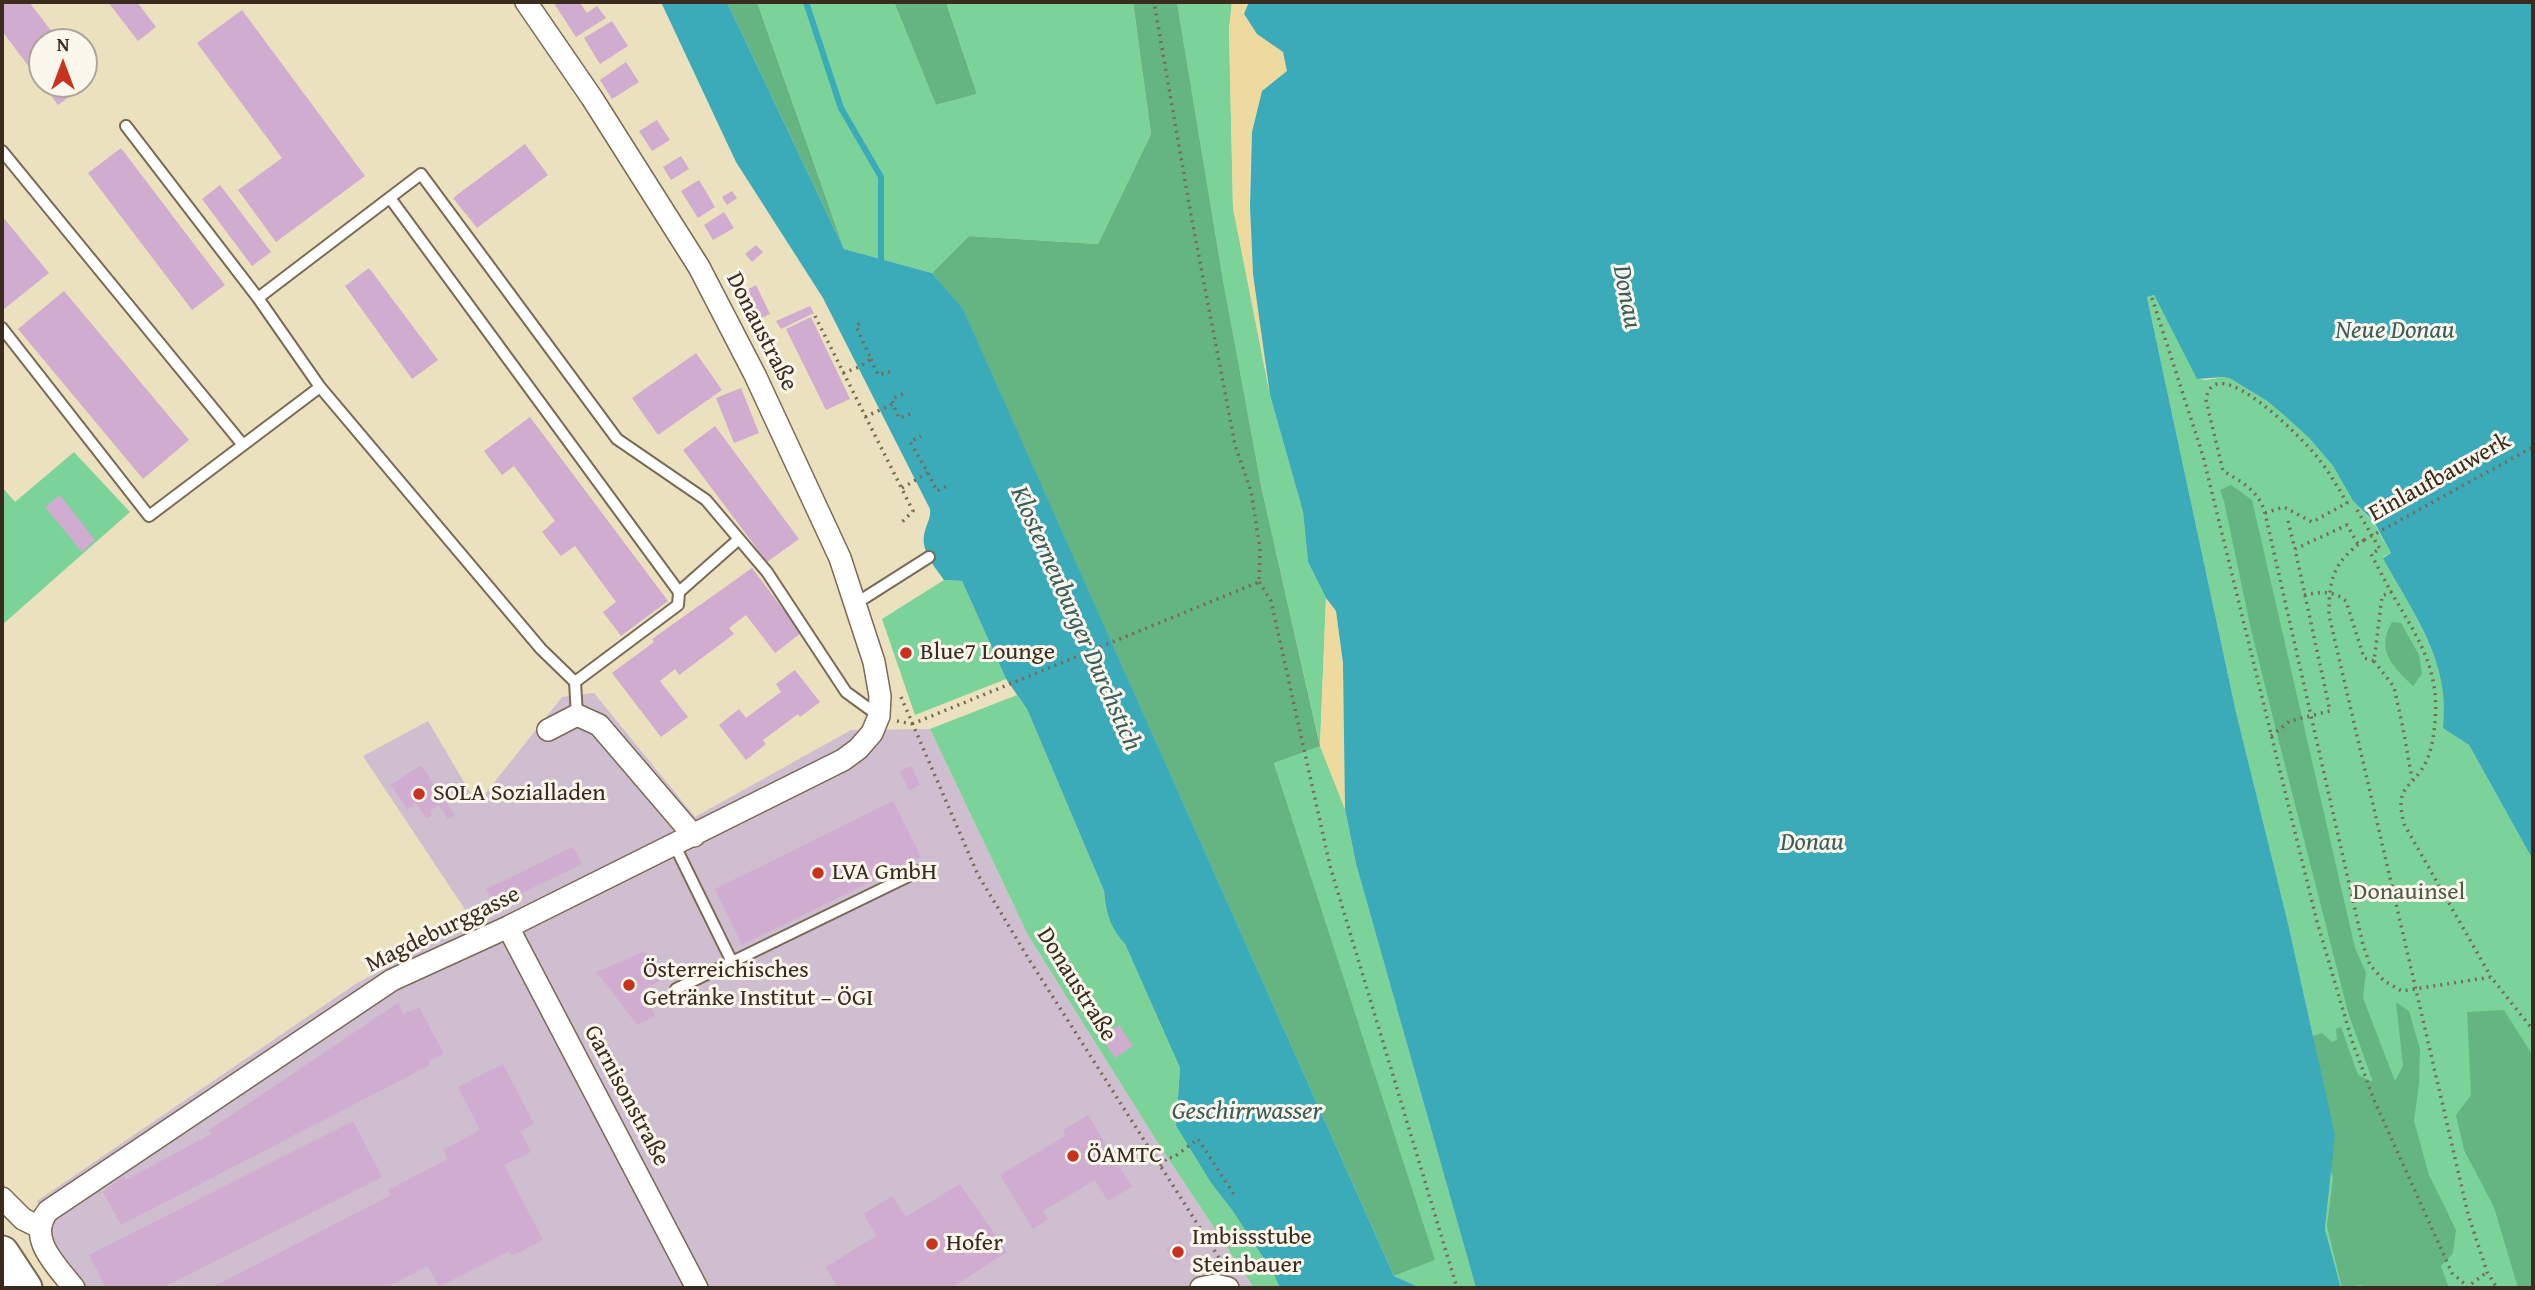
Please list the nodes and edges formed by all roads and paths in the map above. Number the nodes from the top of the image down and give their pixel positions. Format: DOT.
graph roads {
  1 [pos="526,2"];
  2 [pos="1154,2"];
  3 [pos="126,125"];
  4 [pos="2,151"];
  5 [pos="390,198"];
  6 [pos="258,298"];
  7 [pos="2152,298"];
  8 [pos="815,316"];
  9 [pos="860,323"];
  10 [pos="2,328"];
  11 [pos="871,359"];
  12 [pos="891,371"];
  13 [pos="843,373"];
  14 [pos="320,387"];
  15 [pos="905,393"];
  16 [pos="893,404"];
  17 [pos="913,413"];
  18 [pos="865,417"];
  19 [pos="921,436"];
  20 [pos="243,445"];
  21 [pos="2533,447"];
  22 [pos="928,473"];
  23 [pos="949,485"];
  24 [pos="901,488"];
  25 [pos="2357,510"];
  26 [pos="2265,513"];
  27 [pos="2288,521"];
  28 [pos="902,522"];
  29 [pos="739,539"];
  30 [pos="2358,544"];
  31 [pos="2295,549"];
  32 [pos="929,557"];
  33 [pos="1259,583"];
  34 [pos="679,592"];
  35 [pos="2330,592"];
  36 [pos="2391,592"];
  37 [pos="2304,595"];
  38 [pos="855,604"];
  39 [pos="2374,661"];
  40 [pos="575,682"];
  41 [pos="577,715"];
  42 [pos="2311,715"];
  43 [pos="878,716"];
  44 [pos="548,730"];
  45 [pos="2271,736"];
  46 [pos="2412,779"];
  47 [pos="694,836"];
  48 [pos="675,846"];
  49 [pos="919,871"];
  50 [pos="508,927"];
  51 [pos="732,962"];
  52 [pos="2491,976"];
  53 [pos="676,989"];
  54 [pos="2415,990"];
  55 [pos="2533,1030"];
  56 [pos="1160,1166"];
  57 [pos="1235,1196"];
  58 [pos="2,1198"];
  59 [pos="40,1222"];
  60 [pos="2,1253"];
  61 [pos="1221,1261"];
  62 [pos="2487,1272"];
  63 [pos="1226,1287"];
  64 [pos="2467,1287"];
  65 [pos="25,1288"];
  66 [pos="74,1288"];
  67 [pos="697,1288"];
  68 [pos="1201,1288"];
  69 [pos="1457,1288"];
  70 [pos="2497,1288"];
  1 -- 38 [label="street, Donaustraße"];
  2 -- 33 [label="path"];
  3 -- 6 [label="lane"];
  4 -- 20 [label="lane"];
  5 -- 6 [label="lane"];
  5 -- 29 [label="lane"];
  5 -- 34 [label="lane"];
  6 -- 14 [label="lane"];
  7 -- 45 [label="path"];
  8 -- 13 [label="path"];
  9 -- 11 [label="path"];
  10 -- 20 [label="lane"];
  11 -- 12 [label="path"];
  11 -- 13 [label="path"];
  13 -- 18 [label="path"];
  14 -- 20 [label="lane"];
  14 -- 40 [label="lane"];
  15 -- 16 [label="path"];
  16 -- 17 [label="path"];
  16 -- 18 [label="path"];
  18 -- 24 [label="path"];
  19 -- 22 [label="path"];
  21 -- 30 [label="path, Einlaufbauwerk, bridge"];
  22 -- 23 [label="path"];
  22 -- 24 [label="path"];
  24 -- 28 [label="path"];
  25 -- 36 [label="path"];
  26 -- 26 [label="path"];
  26 -- 42 [label="path"];
  27 -- 31 [label="path"];
  29 -- 34 [label="lane"];
  29 -- 43 [label="lane"];
  30 -- 31 [label="path"];
  30 -- 35 [label="path, Einlaufbauwerk"];
  31 -- 37 [label="path"];
  32 -- 38 [label="lane"];
  33 -- 56 [label="path, Donaustraße"];
  33 -- 69 [label="path"];
  34 -- 40 [label="lane"];
  35 -- 37 [label="path"];
  35 -- 39 [label="path"];
  35 -- 54 [label="path"];
  36 -- 39 [label="path"];
  36 -- 46 [label="path"];
  37 -- 42 [label="path"];
  38 -- 43 [label="street, Donaustraße"];
  39 -- 46 [label="path"];
  40 -- 41 [label="lane"];
  41 -- 44 [label="street"];
  41 -- 47 [label="street"];
  42 -- 45 [label="path"];
  42 -- 54 [label="path"];
  43 -- 47 [label="street, Magdeburggasse"];
  45 -- 64 [label="path"];
  46 -- 52 [label="path"];
  47 -- 48 [label="street, Magdeburggasse"];
  48 -- 50 [label="street, Magdeburggasse"];
  48 -- 51 [label="lane"];
  49 -- 51 [label="lane"];
  50 -- 59 [label="street, Magdeburggasse"];
  50 -- 67 [label="street, Garnisonstraße"];
  51 -- 53 [label="lane"];
  52 -- 54 [label="path"];
  52 -- 55 [label="path"];
  54 -- 62 [label="path"];
  56 -- 57 [label="path"];
  56 -- 61 [label="path, Donaustraße"];
  58 -- 59 [label="street"];
  59 -- 66 [label="street"];
  60 -- 65 [label="main road"];
  62 -- 64 [label="path"];
  62 -- 70 [label="path"];
  63 -- 68 [label="street"];
}
